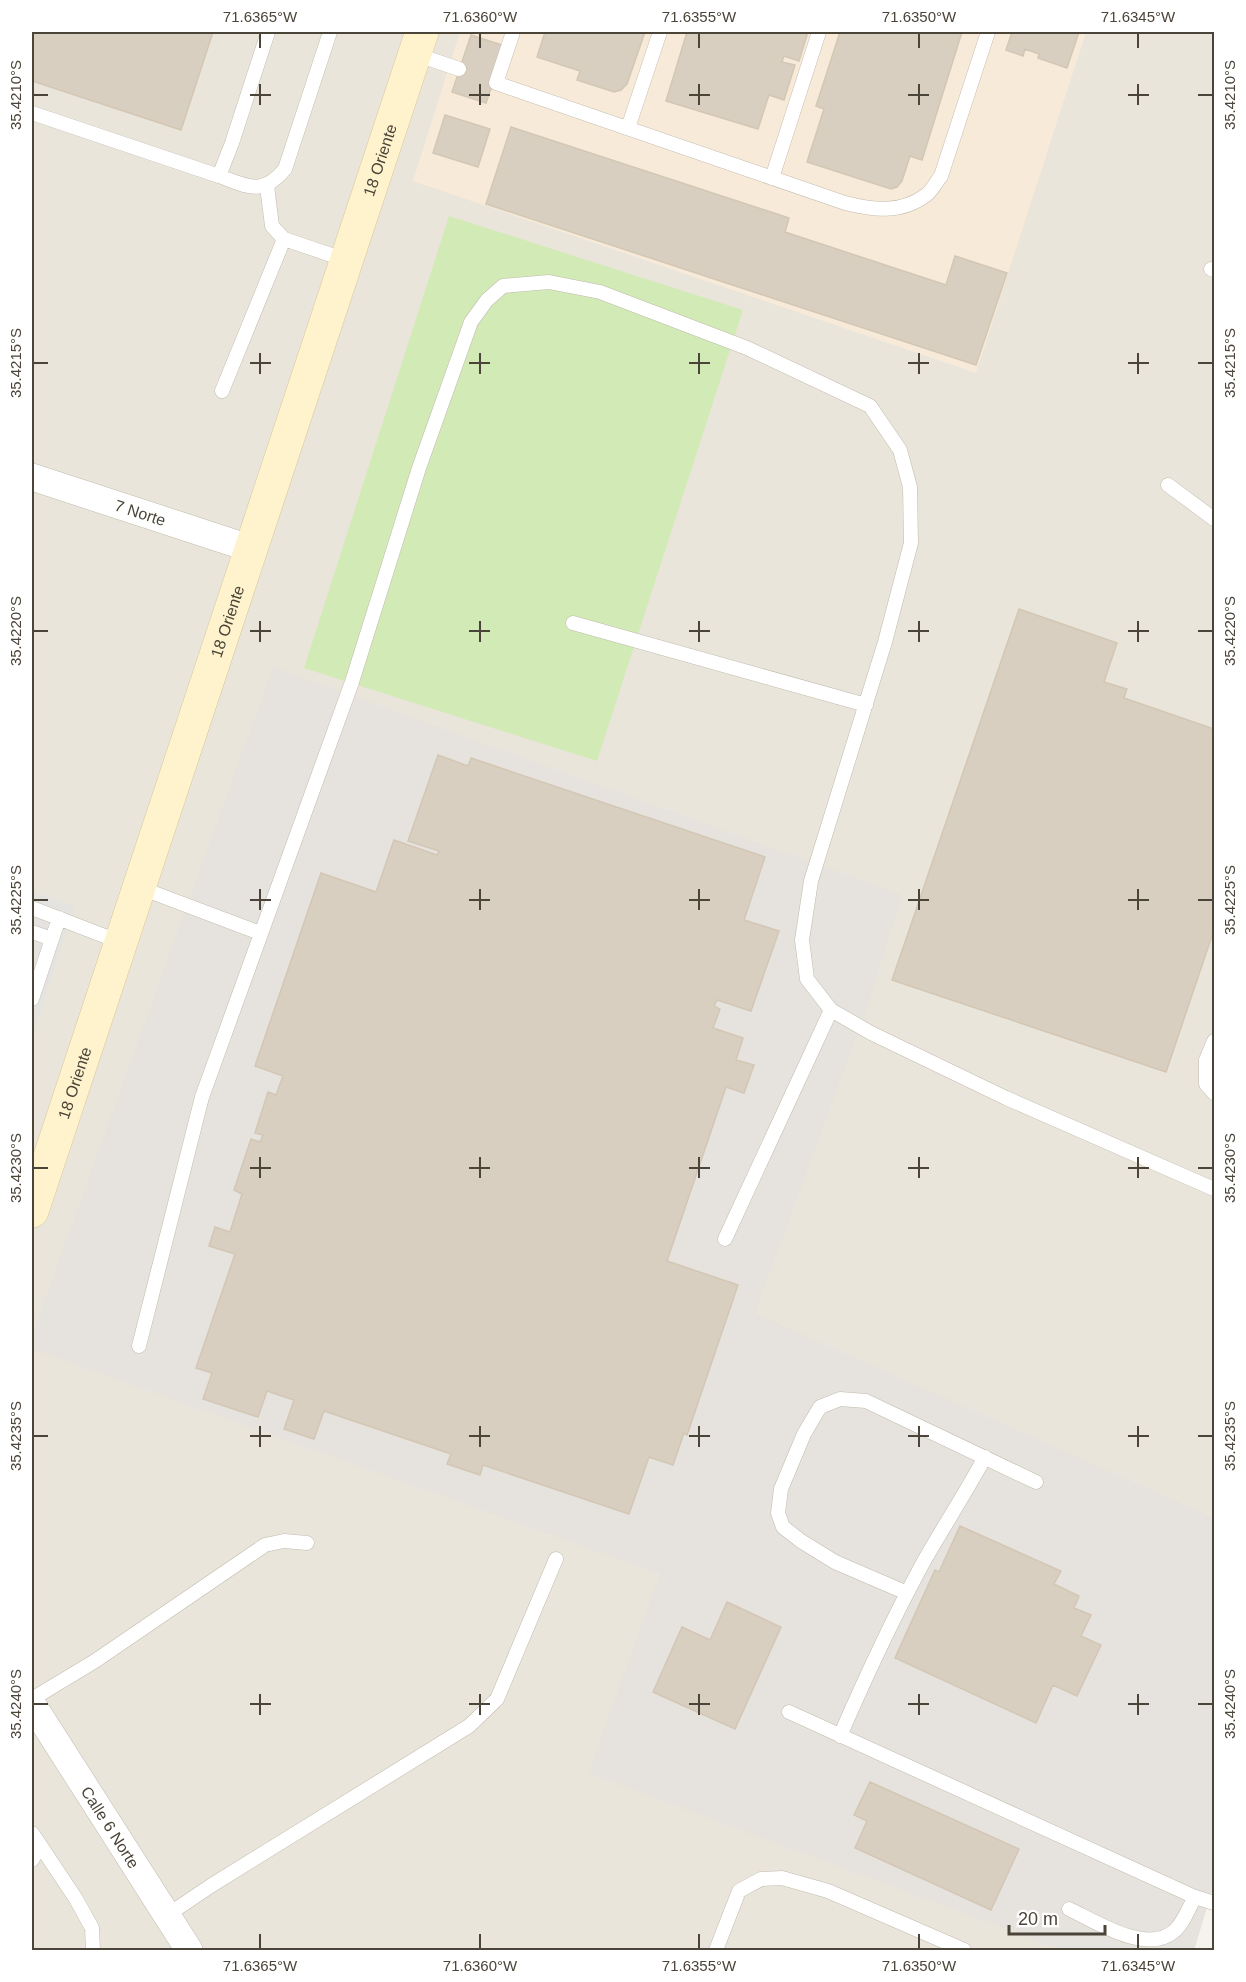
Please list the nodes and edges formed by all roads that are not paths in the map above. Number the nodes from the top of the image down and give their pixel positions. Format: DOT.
graph roads {
  1 [pos="268,32"];
  2 [pos="330,32"];
  3 [pos="513,32"];
  4 [pos="660,32"];
  5 [pos="819,32"];
  6 [pos="988,32"];
  7 [pos="418,43"];
  8 [pos="459,69"];
  9 [pos="32,113"];
  10 [pos="628,128"];
  11 [pos="219,176"];
  12 [pos="772,178"];
  13 [pos="267,186"];
  14 [pos="284,239"];
  15 [pos="346,260"];
  16 [pos="222,391"];
  17 [pos="32,477"];
  18 [pos="1168,486"];
  19 [pos="1215,519"];
  20 [pos="249,548"];
  21 [pos="573,623"];
  22 [pos="866,705"];
  23 [pos="138,887"];
  24 [pos="32,908"];
  25 [pos="59,918"];
  26 [pos="32,932"];
  27 [pos="260,933"];
  28 [pos="52,939"];
  29 [pos="120,942"];
  30 [pos="32,999"];
  31 [pos="831,1010"];
  32 [pos="1215,1041"];
  33 [pos="1215,1094"];
  34 [pos="1215,1189"];
  35 [pos="32,1212"];
  36 [pos="725,1239"];
  37 [pos="139,1346"];
  38 [pos="985,1457"];
  39 [pos="1036,1482"];
  40 [pos="307,1544"];
  41 [pos="556,1558"];
  42 [pos="907,1593"];
  43 [pos="32,1699"];
  44 [pos="32,1704"];
  45 [pos="789,1713"];
  46 [pos="840,1736"];
  47 [pos="32,1833"];
  48 [pos="40,1846"];
  49 [pos="32,1860"];
  50 [pos="1195,1896"];
  51 [pos="1215,1903"];
  52 [pos="1069,1909"];
  53 [pos="166,1916"];
  54 [pos="93,1950"];
  55 [pos="189,1950"];
  56 [pos="716,1950"];
  57 [pos="963,1950"];
  1 -- 11 [label="lane"];
  2 -- 13 [label="lane"];
  3 -- 10 [label="lane"];
  4 -- 10 [label="lane"];
  5 -- 12 [label="lane"];
  6 -- 12 [label="lane"];
  7 -- 8 [label="lane"];
  7 -- 15 [label="street, 18 Oriente"];
  9 -- 11 [label="lane"];
  10 -- 12 [label="lane"];
  11 -- 13 [label="lane"];
  13 -- 14 [label="lane"];
  14 -- 15 [label="lane"];
  14 -- 16 [label="lane"];
  15 -- 20 [label="street, 18 Oriente"];
  17 -- 20 [label="street, 7 Norte"];
  18 -- 19 [label="lane"];
  20 -- 23 [label="street, 18 Oriente"];
  21 -- 22 [label="lane"];
  22 -- 27 [label="lane"];
  22 -- 31 [label="lane"];
  23 -- 27 [label="lane"];
  23 -- 29 [label="street, 18 Oriente"];
  24 -- 25 [label="lane"];
  25 -- 28 [label="lane"];
  25 -- 29 [label="lane"];
  26 -- 28 [label="lane"];
  27 -- 37 [label="lane"];
  28 -- 30 [label="lane"];
  29 -- 35 [label="street, 18 Oriente"];
  31 -- 34 [label="lane"];
  31 -- 36 [label="lane"];
  32 -- 33 [label="lane"];
  38 -- 39 [label="lane"];
  38 -- 42 [label="lane"];
  38 -- 42 [label="lane"];
  40 -- 43 [label="lane"];
  41 -- 53 [label="lane"];
  42 -- 46 [label="lane"];
  44 -- 53 [label="street, Calle 6 Norte"];
  45 -- 46 [label="lane"];
  46 -- 50 [label="lane"];
  47 -- 48 [label="lane"];
  48 -- 49 [label="lane"];
  48 -- 54 [label="lane"];
  50 -- 51 [label="lane"];
  50 -- 52 [label="lane"];
  53 -- 55 [label="street, Calle 6 Norte"];
  56 -- 57 [label="lane"];
}
